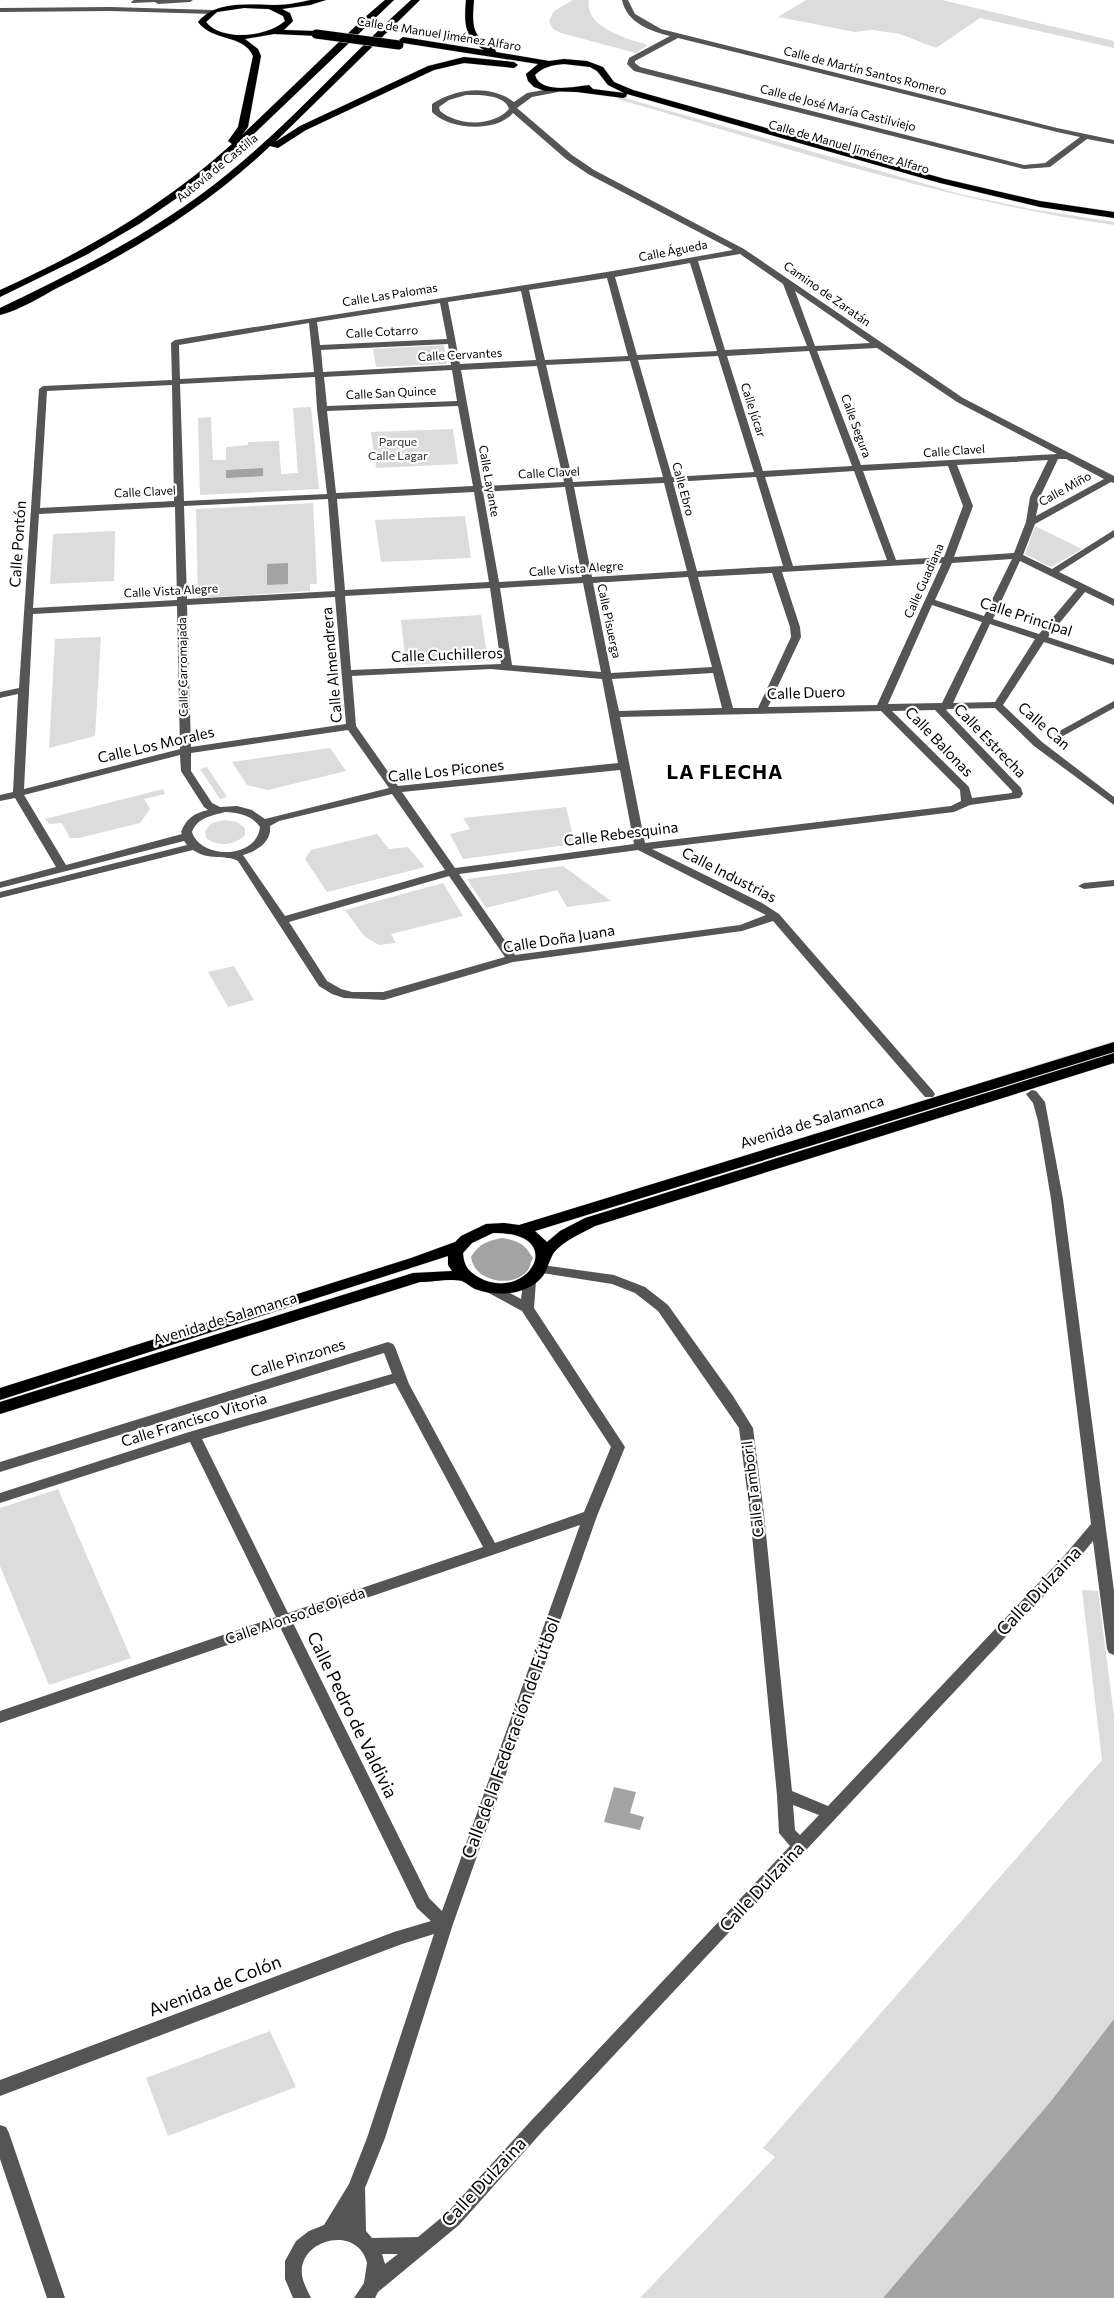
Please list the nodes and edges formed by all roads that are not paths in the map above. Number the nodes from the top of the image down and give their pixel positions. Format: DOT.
graph roads {
  1 [pos="155,0"];
  2 [pos="190,0"];
  3 [pos="322,0"];
  4 [pos="390,0"];
  5 [pos="416,0"];
  6 [pos="470,0"];
  7 [pos="625,0"];
  8 [pos="271,7"];
  9 [pos="48,9"];
  10 [pos="0,10"];
  11 [pos="12,10"];
  12 [pos="212,12"];
  13 [pos="0,16"];
  14 [pos="289,21"];
  15 [pos="202,22"];
  16 [pos="319,31"];
  17 [pos="275,32"];
  18 [pos="676,36"];
  19 [pos="237,37"];
  20 [pos="401,42"];
  21 [pos="500,55"];
  22 [pos="552,63"];
  23 [pos="514,65"];
  24 [pos="530,74"];
  25 [pos="604,77"];
  26 [pos="534,83"];
  27 [pos="555,90"];
  28 [pos="580,90"];
  29 [pos="530,95"];
  30 [pos="502,97"];
  31 [pos="513,108"];
  32 [pos="498,120"];
  33 [pos="530,123"];
  34 [pos="1086,136"];
  35 [pos="1114,142"];
  36 [pos="211,167"];
  37 [pos="234,174"];
  38 [pos="1114,215"];
  39 [pos="1114,220"];
  40 [pos="741,251"];
  41 [pos="693,260"];
  42 [pos="610,275"];
  43 [pos="787,282"];
  44 [pos="524,288"];
  45 [pos="0,294"];
  46 [pos="810,297"];
  47 [pos="793,299"];
  48 [pos="443,300"];
  49 [pos="0,312"];
  50 [pos="312,320"];
  51 [pos="451,341"];
  52 [pos="175,343"];
  53 [pos="878,345"];
  54 [pos="315,348"];
  55 [pos="813,348"];
  56 [pos="722,353"];
  57 [pos="634,358"];
  58 [pos="542,363"];
  59 [pos="457,367"];
  60 [pos="318,374"];
  61 [pos="178,380"];
  62 [pos="43,389"];
  63 [pos="462,403"];
  64 [pos="321,409"];
  65 [pos="1065,456"];
  66 [pos="1054,457"];
  67 [pos="952,464"];
  68 [pos="858,469"];
  69 [pos="761,475"];
  70 [pos="1113,479"];
  71 [pos="668,480"];
  72 [pos="569,484"];
  73 [pos="478,489"];
  74 [pos="332,496"];
  75 [pos="180,503"];
  76 [pos="35,511"];
  77 [pos="1031,522"];
  78 [pos="1114,533"];
  79 [pos="1018,556"];
  80 [pos="948,560"];
  81 [pos="893,564"];
  82 [pos="789,569"];
  83 [pos="776,570"];
  84 [pos="1053,572"];
  85 [pos="692,574"];
  86 [pos="587,580"];
  87 [pos="496,586"];
  88 [pos="1083,588"];
  89 [pos="340,594"];
  90 [pos="929,601"];
  91 [pos="182,603"];
  92 [pos="1114,603"];
  93 [pos="28,611"];
  94 [pos="987,620"];
  95 [pos="1042,637"];
  96 [pos="1114,662"];
  97 [pos="507,667"];
  98 [pos="716,670"];
  99 [pos="347,673"];
  100 [pos="608,676"];
  101 [pos="23,690"];
  102 [pos="0,695"];
  103 [pos="1114,704"];
  104 [pos="998,705"];
  105 [pos="882,706"];
  106 [pos="946,706"];
  107 [pos="728,710"];
  108 [pos="762,710"];
  109 [pos="615,714"];
  110 [pos="351,726"];
  111 [pos="1059,734"];
  112 [pos="185,751"];
  113 [pos="624,766"];
  114 [pos="394,790"];
  115 [pos="18,794"];
  116 [pos="0,798"];
  117 [pos="967,802"];
  118 [pos="1114,802"];
  119 [pos="210,809"];
  120 [pos="262,822"];
  121 [pos="185,837"];
  122 [pos="640,846"];
  123 [pos="192,847"];
  124 [pos="240,855"];
  125 [pos="63,869"];
  126 [pos="452,872"];
  127 [pos="1114,883"];
  128 [pos="0,886"];
  129 [pos="1084,886"];
  130 [pos="0,895"];
  131 [pos="775,916"];
  132 [pos="282,920"];
  133 [pos="512,959"];
  134 [pos="1114,1047"];
  135 [pos="1114,1058"];
  136 [pos="929,1094"];
  137 [pos="1032,1094"];
  138 [pos="520,1230"];
  139 [pos="458,1247"];
  140 [pos="545,1252"];
  141 [pos="542,1269"];
  142 [pos="463,1276"];
  143 [pos="529,1281"];
  144 [pos="490,1288"];
  145 [pos="527,1308"];
  146 [pos="399,1377"];
  147 [pos="0,1394"];
  148 [pos="0,1408"];
  149 [pos="194,1436"];
  150 [pos="0,1467"];
  151 [pos="0,1498"];
  152 [pos="590,1516"];
  153 [pos="1098,1525"];
  154 [pos="491,1549"];
  155 [pos="285,1619"];
  156 [pos="1114,1649"];
  157 [pos="0,1717"];
  158 [pos="785,1795"];
  159 [pos="830,1813"];
  160 [pos="801,1846"];
  161 [pos="445,1924"];
  162 [pos="0,2088"];
  163 [pos="0,2133"];
  164 [pos="356,2188"];
  165 [pos="331,2230"];
  166 [pos="363,2241"];
  167 [pos="421,2245"];
  168 [pos="368,2291"];
  169 [pos="56,2298"];
  170 [pos="302,2298"];
  1 -- 11 [label="street"];
  2 -- 9 [label="street"];
  3 -- 8 [label="highway"];
  4 -- 36 [label="highway, Autovía de Castilla"];
  5 -- 37 [label="highway, Autovía de Castilla"];
  6 -- 21 [label="highway"];
  7 -- 18 [label="street, Calle de Martín Santos Romero"];
  8 -- 12 [label="highway"];
  8 -- 14 [label="highway"];
  9 -- 11 [label="street"];
  9 -- 12 [label="street"];
  10 -- 11 [label="street"];
  12 -- 15 [label="highway"];
  13 -- 15 [label="street"];
  14 -- 16 [label="highway"];
  14 -- 17 [label="highway"];
  15 -- 19 [label="highway"];
  16 -- 17 [label="highway"];
  16 -- 20 [label="highway, Calle de Manuel Jiménez Alfaro, bridge"];
  17 -- 19 [label="highway"];
  18 -- 34 [label="street, Calle de Martín Santos Romero"];
  18 -- 34 [label="street, Calle de José María Castilviejo"];
  19 -- 36 [label="highway"];
  20 -- 21 [label="highway, Calle de Manuel Jiménez Alfaro"];
  20 -- 23 [label="highway, Calle de Manuel Jiménez Alfaro"];
  21 -- 22 [label="highway, Calle de Manuel Jiménez Alfaro"];
  22 -- 24 [label="highway"];
  22 -- 25 [label="highway, Calle de Manuel Jiménez Alfaro"];
  23 -- 24 [label="highway, Calle de Manuel Jiménez Alfaro"];
  23 -- 37 [label="highway"];
  24 -- 26 [label="highway"];
  25 -- 28 [label="highway"];
  25 -- 38 [label="highway, Calle de Manuel Jiménez Alfaro"];
  26 -- 27 [label="highway, Calle de Manuel Jiménez Alfaro"];
  26 -- 29 [label="street"];
  27 -- 28 [label="highway, Calle de Manuel Jiménez Alfaro"];
  27 -- 29 [label="street"];
  28 -- 39 [label="highway, Calle de Manuel Jiménez Alfaro"];
  29 -- 30 [label="street"];
  29 -- 31 [label="street"];
  30 -- 31 [label="street, Camino de Zaratán"];
  30 -- 32 [label="street"];
  31 -- 32 [label="street"];
  31 -- 33 [label="street, Camino de Zaratán"];
  32 -- 33 [label="street"];
  33 -- 40 [label="street, Camino de Zaratán"];
  34 -- 35 [label="street, Calle de Martín Santos Romero"];
  36 -- 45 [label="highway, Autovía de Castilla"];
  37 -- 49 [label="highway, Autovía de Castilla"];
  40 -- 41 [label="street, Calle Águeda"];
  40 -- 43 [label="street, Camino de Zaratán"];
  41 -- 42 [label="street, Calle Águeda"];
  41 -- 56 [label="street, Calle Júcar"];
  42 -- 44 [label="street, Calle Las Palomas"];
  42 -- 57 [label="street, Calle Ebro"];
  43 -- 46 [label="street, Camino de Zaratán"];
  43 -- 47 [label="street, Calle Segura"];
  44 -- 48 [label="street, Calle Las Palomas"];
  44 -- 58 [label="street, Calle Pisuerga"];
  46 -- 47 [label="street"];
  46 -- 53 [label="street, Camino de Zaratán"];
  47 -- 55 [label="street, Calle Segura"];
  48 -- 50 [label="street, Calle Las Palomas"];
  48 -- 51 [label="street, Calle Layante"];
  50 -- 52 [label="street, Calle Las Palomas"];
  50 -- 54 [label="street, Calle Almendrera"];
  51 -- 54 [label="street, Calle Cotarro"];
  51 -- 59 [label="street, Calle Layante"];
  52 -- 61 [label="street, Calle Carromajada"];
  53 -- 55 [label="street, Calle Cervantes"];
  53 -- 65 [label="street, Camino de Zaratán"];
  54 -- 60 [label="street, Calle Almendrera"];
  55 -- 56 [label="street, Calle Cervantes"];
  55 -- 68 [label="street, Calle Segura"];
  56 -- 57 [label="street, Calle Cervantes"];
  56 -- 69 [label="street, Calle Júcar"];
  57 -- 58 [label="street, Calle Cervantes"];
  57 -- 71 [label="street, Calle Ebro"];
  58 -- 59 [label="street, Calle Cervantes"];
  58 -- 72 [label="street, Calle Pisuerga"];
  59 -- 60 [label="street, Calle Cervantes"];
  59 -- 63 [label="street, Calle Layante"];
  60 -- 61 [label="street, Calle Cervantes"];
  60 -- 64 [label="street, Calle Almendrera"];
  61 -- 62 [label="street, Calle Cervantes"];
  61 -- 75 [label="street, Calle Carromajada"];
  62 -- 76 [label="street, Calle Pontón"];
  63 -- 64 [label="street, Calle San Quince"];
  63 -- 73 [label="street, Calle Layante"];
  64 -- 74 [label="street, Calle Almendrera"];
  65 -- 66 [label="street, Calle Clavel"];
  65 -- 70 [label="street, Camino de Zaratán"];
  66 -- 67 [label="street, Calle Clavel"];
  66 -- 77 [label="street, Calle Estrecha"];
  67 -- 68 [label="street, Calle Clavel"];
  67 -- 80 [label="street, Calle Guadiana"];
  68 -- 69 [label="street, Calle Clavel"];
  68 -- 81 [label="street, Calle Segura"];
  69 -- 71 [label="street, Calle Clavel"];
  69 -- 82 [label="street, Calle Júcar"];
  70 -- 77 [label="street, Calle Miño"];
  71 -- 72 [label="street, Calle Clavel"];
  71 -- 85 [label="street, Calle Ebro"];
  72 -- 73 [label="street, Calle Clavel"];
  72 -- 86 [label="street, Calle Pisuerga"];
  73 -- 74 [label="street, Calle Clavel"];
  73 -- 87 [label="street, Calle Layante"];
  74 -- 75 [label="street, Calle Clavel"];
  74 -- 89 [label="street, Calle Almendrera"];
  75 -- 76 [label="street, Calle Clavel"];
  75 -- 91 [label="street, Calle Carromajada"];
  76 -- 93 [label="street, Calle Pontón"];
  77 -- 79 [label="street, Calle Estrecha"];
  78 -- 84 [label="street"];
  79 -- 80 [label="street, Calle Vista Alegre"];
  79 -- 84 [label="street, Calle Vista Alegre"];
  79 -- 94 [label="street, Calle Estrecha"];
  80 -- 81 [label="street, Calle Vista Alegre"];
  80 -- 90 [label="street, Calle Guadiana"];
  81 -- 82 [label="street, Calle Vista Alegre"];
  82 -- 83 [label="street, Calle Vista Alegre"];
  83 -- 85 [label="street, Calle Vista Alegre"];
  83 -- 108 [label="street"];
  84 -- 88 [label="street, Calle Vista Alegre"];
  85 -- 86 [label="street, Calle Vista Alegre"];
  85 -- 98 [label="street, Calle Ebro"];
  86 -- 87 [label="street, Calle Vista Alegre"];
  86 -- 100 [label="street, Calle Pisuerga"];
  87 -- 89 [label="street, Calle Vista Alegre"];
  87 -- 97 [label="street, Calle Layante"];
  88 -- 92 [label="street, Calle Vista Alegre"];
  88 -- 95 [label="street, Calle Can"];
  89 -- 91 [label="street, Calle Vista Alegre"];
  89 -- 99 [label="street, Calle Almendrera"];
  90 -- 94 [label="street, Calle Principal"];
  90 -- 105 [label="street, Calle Guadiana"];
  91 -- 93 [label="street, Calle Vista Alegre"];
  91 -- 112 [label="street, Calle Carromajada"];
  93 -- 101 [label="street, Calle Pontón"];
  94 -- 95 [label="street, Calle Principal"];
  94 -- 106 [label="street, Calle Estrecha"];
  95 -- 96 [label="street, Calle Principal"];
  95 -- 104 [label="street, Calle Can"];
  97 -- 99 [label="street, Calle Cuchilleros"];
  97 -- 100 [label="street, Calle Cuchilleros"];
  98 -- 100 [label="street, Calle Pisuerga"];
  98 -- 107 [label="street, Calle Ebro"];
  99 -- 110 [label="street, Calle Almendrera"];
  100 -- 109 [label="street"];
  101 -- 102 [label="street"];
  101 -- 115 [label="street, Calle Pontón"];
  103 -- 111 [label="street"];
  104 -- 106 [label="street, Calle Duero"];
  104 -- 118 [label="street, Calle Can"];
  105 -- 106 [label="street, Calle Duero"];
  105 -- 108 [label="street, Calle Duero"];
  105 -- 117 [label="street, Calle Balonas"];
  106 -- 117 [label="street, Calle Estrecha"];
  107 -- 108 [label="street, Calle Duero"];
  107 -- 109 [label="street, Calle Duero"];
  109 -- 113 [label="street"];
  110 -- 112 [label="street, Calle Los Morales"];
  110 -- 114 [label="street, Calle Almendrera"];
  112 -- 115 [label="street, Calle Los Morales"];
  112 -- 119 [label="street, Calle Carromajada"];
  113 -- 114 [label="street, Calle Los Picones"];
  113 -- 122 [label="street"];
  114 -- 120 [label="street, Calle Los Picones"];
  114 -- 126 [label="street, Calle Almendrera"];
  115 -- 116 [label="street, Calle Los Morales"];
  115 -- 125 [label="street"];
  117 -- 122 [label="street, Calle Rebesquina"];
  119 -- 120 [label="street"];
  119 -- 121 [label="street"];
  120 -- 124 [label="street"];
  121 -- 123 [label="street"];
  121 -- 125 [label="street"];
  122 -- 126 [label="street, Calle Rebesquina"];
  122 -- 131 [label="street, Calle Industrias"];
  123 -- 124 [label="street"];
  123 -- 130 [label="street"];
  124 -- 132 [label="street"];
  125 -- 128 [label="street"];
  126 -- 132 [label="street, Calle Rebesquina"];
  126 -- 133 [label="street, Calle Almendrera"];
  127 -- 129 [label="street"];
  131 -- 133 [label="street, Calle Doña Juana"];
  131 -- 136 [label="street, Calle Industrias"];
  132 -- 133 [label="street, Calle Doña Juana"];
  134 -- 138 [label="highway, Avenida de Salamanca"];
  135 -- 140 [label="highway, Avenida de Salamanca"];
  137 -- 153 [label="street"];
  138 -- 139 [label="highway"];
  138 -- 140 [label="highway"];
  139 -- 142 [label="highway"];
  139 -- 147 [label="highway, Avenida de Salamanca"];
  140 -- 141 [label="highway"];
  141 -- 143 [label="highway"];
  141 -- 158 [label="street, Calle Tamboril"];
  142 -- 144 [label="highway"];
  142 -- 148 [label="highway, Avenida de Salamanca"];
  143 -- 144 [label="highway"];
  143 -- 145 [label="street"];
  144 -- 145 [label="street, Calle de la Federación de Fútbol"];
  145 -- 152 [label="street, Calle de la Federación de Fútbol"];
  146 -- 149 [label="street, Calle Francisco Vitoria"];
  146 -- 150 [label="street, Calle Pinzones"];
  146 -- 154 [label="street, Calle Pinzones"];
  149 -- 151 [label="street, Calle Francisco Vitoria"];
  149 -- 155 [label="street, Calle Pedro de Valdivia"];
  152 -- 154 [label="street, Calle Alonso de Ojeda"];
  152 -- 161 [label="street, Calle de la Federación de Fútbol"];
  153 -- 156 [label="street"];
  153 -- 159 [label="street, Calle Dulzaina"];
  154 -- 155 [label="street, Calle Alonso de Ojeda"];
  155 -- 157 [label="street, Calle Alonso de Ojeda"];
  155 -- 161 [label="street, Calle Pedro de Valdivia"];
  158 -- 159 [label="street"];
  158 -- 160 [label="street, Calle Tamboril"];
  159 -- 160 [label="street, Calle Dulzaina"];
  160 -- 167 [label="street, Calle Dulzaina"];
  161 -- 162 [label="street, Avenida de Colón"];
  161 -- 164 [label="street, Calle de la Federación de Fútbol"];
  163 -- 169 [label="street"];
  164 -- 165 [label="street, Calle de la Federación de Fútbol"];
  164 -- 166 [label="street, Calle de la Federación de Fútbol"];
  165 -- 166 [label="street"];
  165 -- 170 [label="street"];
  166 -- 167 [label="street"];
  166 -- 168 [label="street, Calle de la Federación de Fútbol"];
  167 -- 168 [label="street, Calle Dulzaina"];
}
